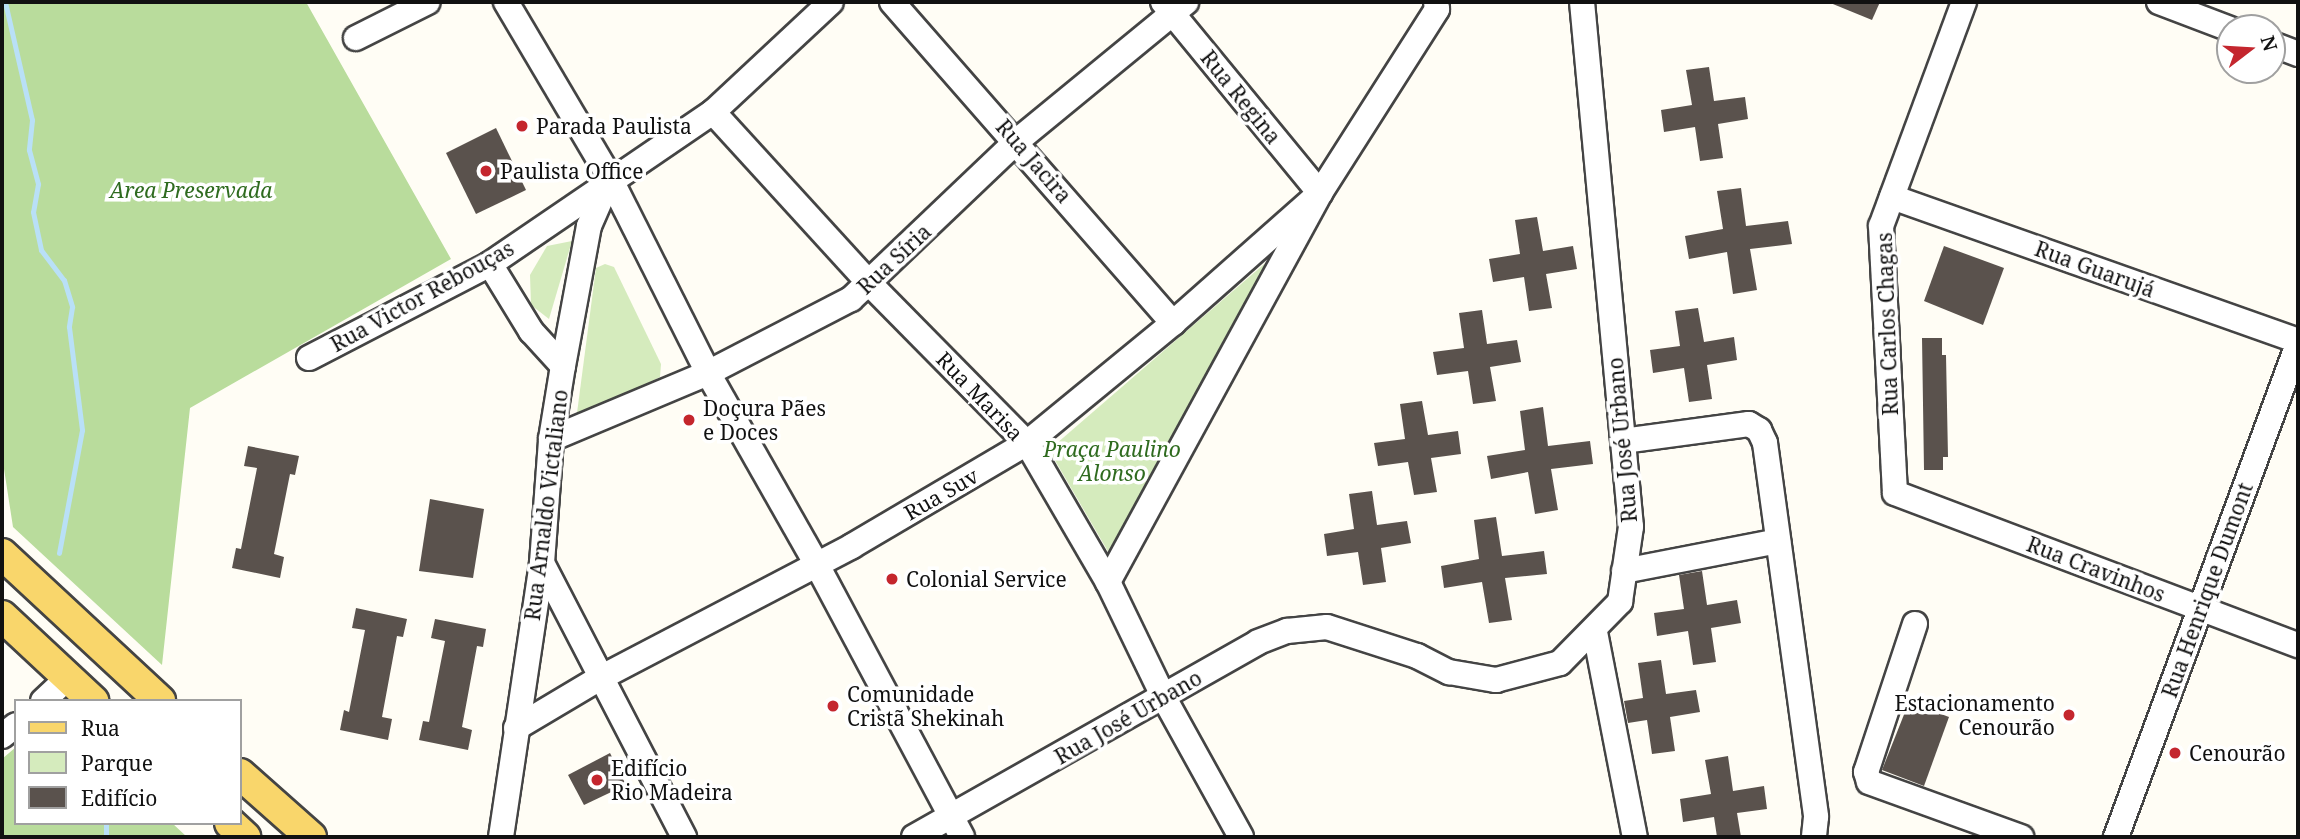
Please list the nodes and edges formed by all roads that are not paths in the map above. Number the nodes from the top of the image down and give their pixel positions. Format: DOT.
graph roads {
  1 [pos="428,2"];
  2 [pos="506,2"];
  3 [pos="831,2"];
  4 [pos="891,2"];
  5 [pos="1582,2"];
  6 [pos="1964,2"];
  7 [pos="2159,2"];
  8 [pos="1434,4"];
  9 [pos="1174,5"];
  10 [pos="2216,24"];
  11 [pos="356,38"];
  12 [pos="713,112"];
  13 [pos="1017,141"];
  14 [pos="610,178"];
  15 [pos="1320,193"];
  16 [pos="1892,197"];
  17 [pos="490,264"];
  18 [pos="870,284"];
  19 [pos="1173,323"];
  20 [pos="2298,343"];
  21 [pos="309,358"];
  22 [pos="563,366"];
  23 [pos="708,373"];
  24 [pos="551,439"];
  25 [pos="1623,441"];
  26 [pos="1027,443"];
  27 [pos="1895,493"];
  28 [pos="1778,541"];
  29 [pos="2,554"];
  30 [pos="542,563"];
  31 [pos="817,565"];
  32 [pos="1624,571"];
  33 [pos="1108,582"];
  34 [pos="2200,609"];
  35 [pos="2,616"];
  36 [pos="1915,624"];
  37 [pos="1595,632"];
  38 [pos="2298,645"];
  39 [pos="68,678"];
  40 [pos="600,678"];
  41 [pos="1163,696"];
  42 [pos="45,699"];
  43 [pos="91,699"];
  44 [pos="158,699"];
  45 [pos="516,728"];
  46 [pos="242,776"];
  47 [pos="232,825"];
  48 [pos="956,828"];
  49 [pos="245,837"];
  50 [pos="311,837"];
  51 [pos="501,837"];
  52 [pos="684,837"];
  53 [pos="914,837"];
  54 [pos="1241,837"];
  55 [pos="1635,837"];
  56 [pos="1814,837"];
  57 [pos="2021,837"];
  58 [pos="2116,837"];
  1 -- 11 [label="street"];
  2 -- 14 [label="street"];
  3 -- 12 [label="street, Rua Victor Rebouças"];
  4 -- 13 [label="street, Rua Jacira"];
  5 -- 25 [label="street, Rua José Urbano"];
  6 -- 16 [label="street, Rua Carlos Chagas"];
  7 -- 10 [label="street"];
  8 -- 15 [label="street"];
  9 -- 13 [label="street, Rua Síria"];
  9 -- 15 [label="street, Rua Regina"];
  12 -- 14 [label="street, Rua Victor Rebouças"];
  12 -- 18 [label="street, Rua Marisa"];
  13 -- 18 [label="street, Rua Síria"];
  13 -- 19 [label="street, Rua Jacira"];
  14 -- 17 [label="street, Rua Victor Rebouças"];
  14 -- 22 [label="street, Rua Arnaldo Victaliano"];
  14 -- 23 [label="street"];
  15 -- 19 [label="street, Rua Suv"];
  15 -- 33 [label="street"];
  16 -- 20 [label="street, Rua Guarujá"];
  16 -- 27 [label="street, Rua Carlos Chagas"];
  17 -- 21 [label="street, Rua Victor Rebouças"];
  17 -- 22 [label="street"];
  18 -- 23 [label="street, Rua Síria"];
  18 -- 26 [label="street, Rua Marisa"];
  19 -- 26 [label="street, Rua Suv"];
  20 -- 34 [label="street, Rua Henrique Dumont"];
  22 -- 24 [label="street, Rua Arnaldo Victaliano"];
  23 -- 24 [label="street, Rua Síria"];
  23 -- 31 [label="street"];
  24 -- 30 [label="street, Rua Arnaldo Victaliano"];
  25 -- 28 [label="street"];
  25 -- 32 [label="street, Rua José Urbano"];
  26 -- 31 [label="street, Rua Suv"];
  26 -- 33 [label="street, Rua Marisa"];
  27 -- 34 [label="street, Rua Cravinhos"];
  28 -- 32 [label="street"];
  28 -- 56 [label="street"];
  29 -- 44 [label="main road"];
  30 -- 40 [label="street"];
  30 -- 45 [label="street, Rua Arnaldo Victaliano"];
  31 -- 40 [label="street, Rua Suv"];
  31 -- 48 [label="street"];
  32 -- 37 [label="street, Rua José Urbano"];
  33 -- 41 [label="street, Rua Marisa"];
  34 -- 38 [label="street, Rua Cravinhos"];
  34 -- 58 [label="street, Rua Henrique Dumont"];
  35 -- 39 [label="main road"];
  36 -- 57 [label="street"];
  37 -- 41 [label="street, Rua José Urbano"];
  37 -- 55 [label="street"];
  39 -- 42 [label="street"];
  39 -- 43 [label="main road"];
  40 -- 45 [label="street, Rua Suv"];
  40 -- 52 [label="street"];
  41 -- 48 [label="street, Rua José Urbano"];
  41 -- 54 [label="street, Rua Marisa"];
  45 -- 51 [label="street, Rua Arnaldo Victaliano"];
  46 -- 50 [label="main road"];
  47 -- 49 [label="main road"];
  48 -- 53 [label="street, Rua José Urbano"];
}
